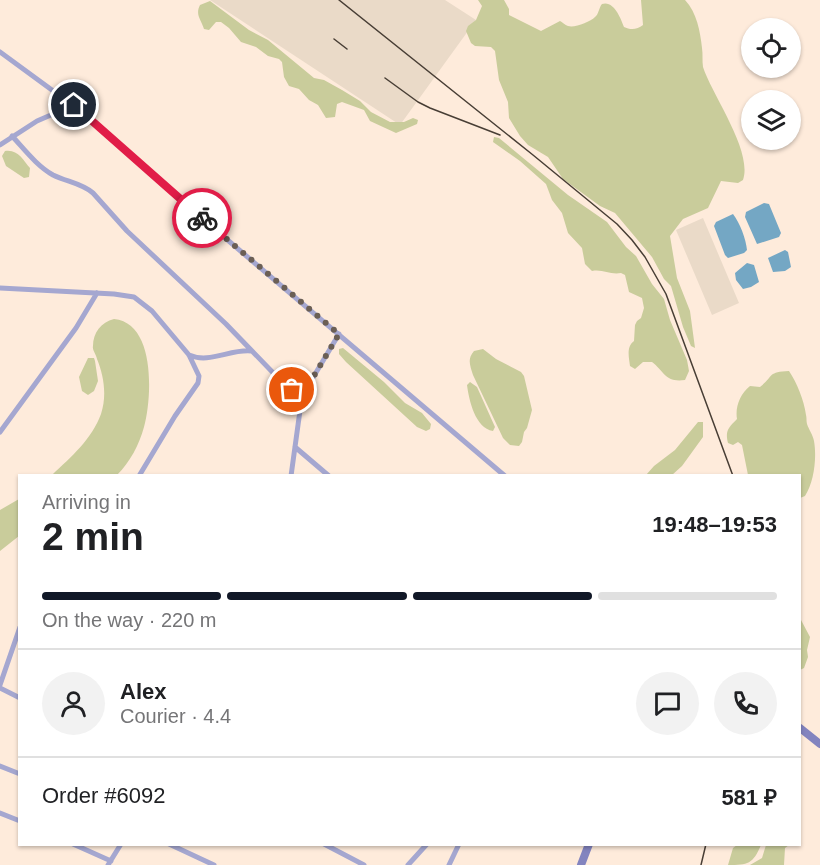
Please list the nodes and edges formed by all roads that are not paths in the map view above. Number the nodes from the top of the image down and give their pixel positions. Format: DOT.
graph roads {
  1 [pos="0,52"];
  2 [pos="74,105"];
  3 [pos="12,136"];
  4 [pos="0,145"];
  5 [pos="0,288"];
  6 [pos="97,293"];
  7 [pos="339,334"];
  8 [pos="251,351"];
  9 [pos="189,355"];
  10 [pos="302,396"];
  11 [pos="0,432"];
  12 [pos="295,447"];
  13 [pos="140,474"];
  14 [pos="291,474"];
  15 [pos="327,474"];
  16 [pos="503,474"];
  17 [pos="18,633"];
  18 [pos="0,687"];
  19 [pos="18,697"];
  20 [pos="801,729"];
  21 [pos="820,744"];
  22 [pos="0,766"];
  23 [pos="18,773"];
  24 [pos="0,813"];
  25 [pos="18,820"];
  26 [pos="77,846"];
  27 [pos="120,846"];
  28 [pos="173,846"];
  29 [pos="328,846"];
  30 [pos="425,846"];
  31 [pos="457,846"];
  32 [pos="588,846"];
  33 [pos="109,863"];
  34 [pos="214,865"];
  35 [pos="364,865"];
  36 [pos="408,865"];
  37 [pos="449,865"];
  38 [pos="581,865"];
  1 -- 2 [label="street"];
  2 -- 3 [label="street"];
  2 -- 7 [label="street"];
  3 -- 4 [label="street"];
  3 -- 8 [label="street"];
  5 -- 6 [label="street"];
  6 -- 9 [label="street"];
  6 -- 11 [label="street"];
  7 -- 10 [label="street"];
  7 -- 16 [label="street"];
  8 -- 9 [label="street"];
  8 -- 10 [label="street"];
  9 -- 13 [label="street"];
  10 -- 12 [label="street"];
  12 -- 14 [label="street"];
  12 -- 15 [label="street"];
  17 -- 18 [label="street"];
  18 -- 19 [label="street"];
  20 -- 21 [label="street"];
  22 -- 23 [label="street"];
  24 -- 25 [label="street"];
  26 -- 33 [label="street"];
  27 -- 33 [label="street"];
  28 -- 34 [label="street"];
  29 -- 35 [label="street"];
  30 -- 36 [label="street"];
  31 -- 37 [label="street"];
  32 -- 38 [label="street"];
}
